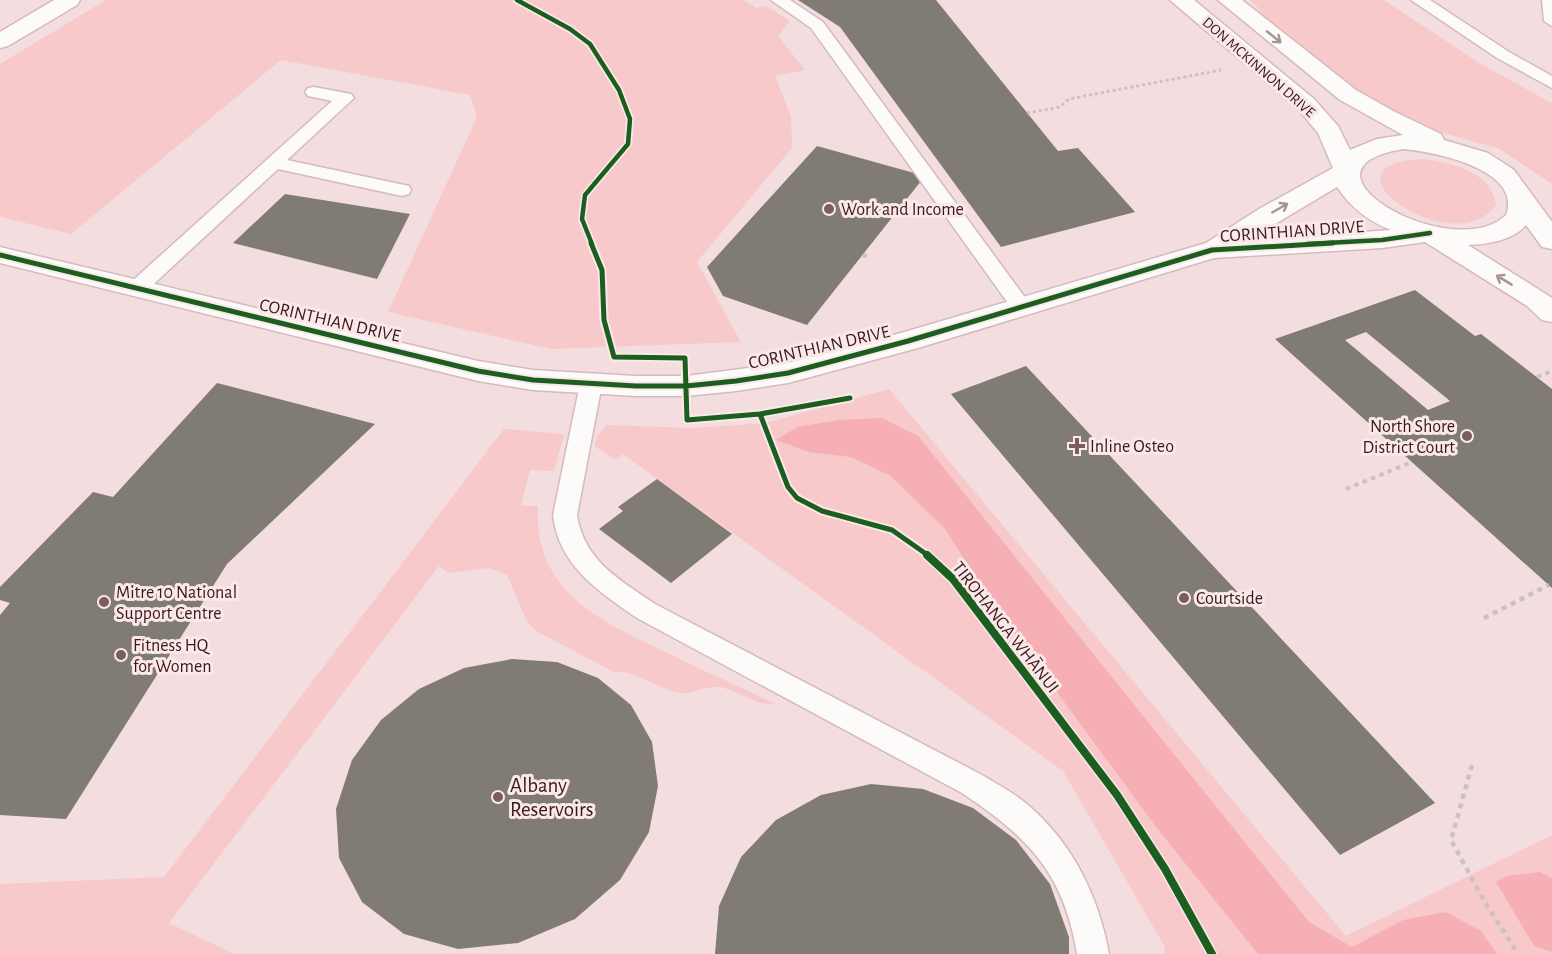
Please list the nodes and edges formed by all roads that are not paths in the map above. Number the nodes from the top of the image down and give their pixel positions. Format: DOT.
graph roads {
  1 [pos="69,0"];
  2 [pos="780,0"];
  3 [pos="1181,0"];
  4 [pos="1229,0"];
  5 [pos="1419,0"];
  6 [pos="1551,0"];
  7 [pos="1552,21"];
  8 [pos="0,41"];
  9 [pos="1552,82"];
  10 [pos="314,92"];
  11 [pos="1452,149"];
  12 [pos="273,163"];
  13 [pos="1347,171"];
  14 [pos="402,190"];
  15 [pos="1522,200"];
  16 [pos="1431,234"];
  17 [pos="1552,241"];
  18 [pos="1212,250"];
  19 [pos="0,255"];
  20 [pos="137,288"];
  21 [pos="1023,308"];
  22 [pos="1552,313"];
  23 [pos="591,384"];
  24 [pos="1093,954"];
  1 -- 8 [label="street"];
  2 -- 21 [label="lane"];
  3 -- 13 [label="street, DON MCKINNON DRIVE"];
  4 -- 11 [label="street, DON MCKINNON DRIVE, one-way"];
  5 -- 9 [label="lane"];
  6 -- 7 [label="lane"];
  10 -- 12 [label="lane"];
  11 -- 13 [label="street, CORINTHIAN DRIVE"];
  11 -- 15 [label="street"];
  12 -- 14 [label="lane"];
  12 -- 20 [label="lane"];
  13 -- 16 [label="street, DON MCKINNON DRIVE"];
  18 -- 13 [label="street, CORINTHIAN DRIVE, one-way"];
  15 -- 16 [label="street"];
  15 -- 17 [label="street"];
  16 -- 18 [label="street, CORINTHIAN DRIVE"];
  22 -- 16 [label="street, one-way"];
  18 -- 21 [label="street, CORINTHIAN DRIVE"];
  19 -- 20 [label="street, CORINTHIAN DRIVE"];
  20 -- 23 [label="street, CORINTHIAN DRIVE"];
  21 -- 23 [label="street, CORINTHIAN DRIVE"];
  23 -- 24 [label="lane"];
}
